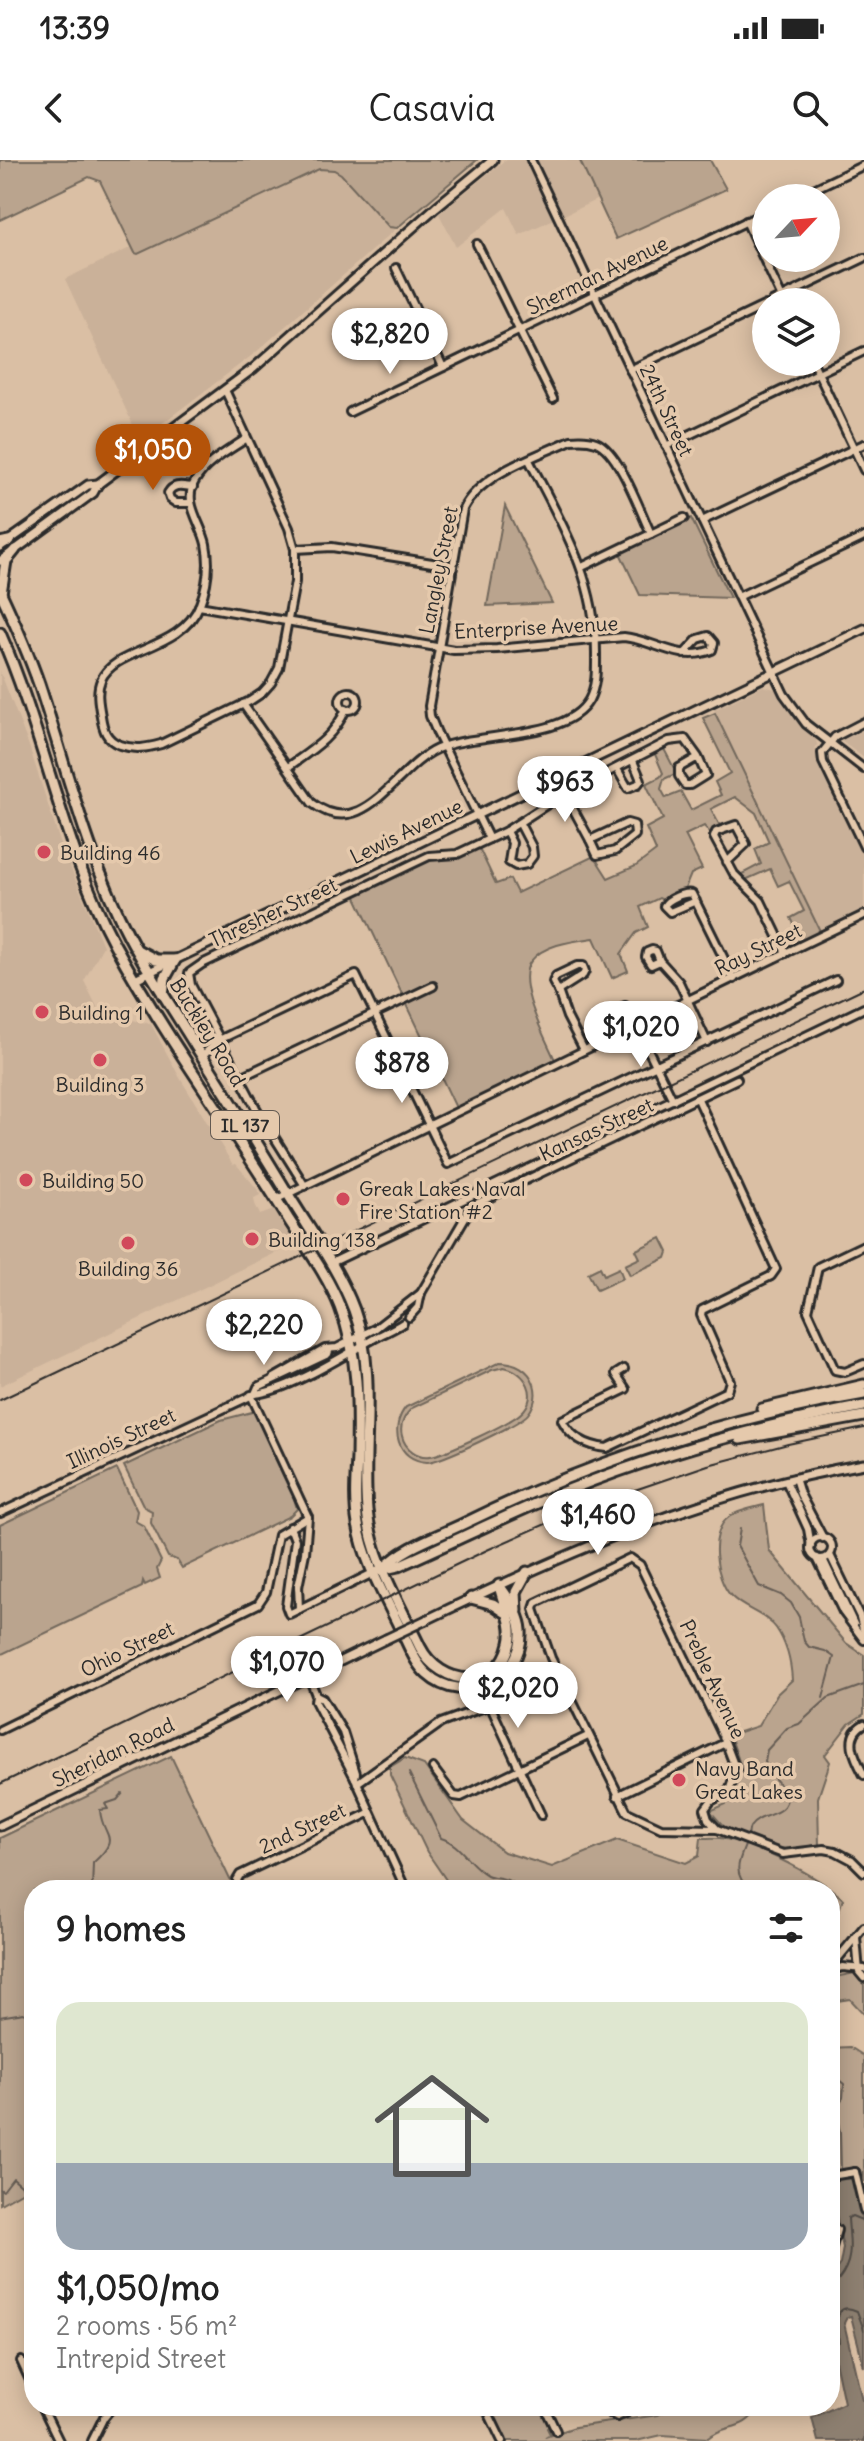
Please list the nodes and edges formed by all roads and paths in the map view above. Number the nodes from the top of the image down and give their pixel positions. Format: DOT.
graph roads {
  1 [pos="493,160"];
  2 [pos="531,160"];
  3 [pos="864,165"];
  4 [pos="824,184"];
  5 [pos="752,218"];
  6 [pos="746,221"];
  7 [pos="477,244"];
  8 [pos="864,258"];
  9 [pos="396,268"];
  10 [pos="777,288"];
  11 [pos="806,288"];
  12 [pos="594,294"];
  13 [pos="752,312"];
  14 [pos="519,330"];
  15 [pos="864,351"];
  16 [pos="840,362"];
  17 [pos="443,367"];
  18 [pos="630,370"];
  19 [pos="812,376"];
  20 [pos="819,376"];
  21 [pos="225,390"];
  22 [pos="553,399"];
  23 [pos="350,412"];
  24 [pos="247,438"];
  25 [pos="864,444"];
  26 [pos="666,446"];
  27 [pos="854,449"];
  28 [pos="529,460"];
  29 [pos="864,470"];
  30 [pos="193,487"];
  31 [pos="191,503"];
  32 [pos="684,518"];
  33 [pos="702,521"];
  34 [pos="651,534"];
  35 [pos="864,537"];
  36 [pos="6,545"];
  37 [pos="295,549"];
  38 [pos="0,561"];
  39 [pos="451,566"];
  40 [pos="582,567"];
  41 [pos="0,592"];
  42 [pos="738,597"];
  43 [pos="199,606"];
  44 [pos="288,622"];
  45 [pos="864,629"];
  46 [pos="0,633"];
  47 [pos="596,639"];
  48 [pos="439,648"];
  49 [pos="684,654"];
  50 [pos="773,673"];
  51 [pos="243,704"];
  52 [pos="346,709"];
  53 [pos="864,722"];
  54 [pos="828,742"];
  55 [pos="444,747"];
  56 [pos="698,757"];
  57 [pos="633,761"];
  58 [pos="288,767"];
  59 [pos="617,769"];
  60 [pos="864,769"];
  61 [pos="565,794"];
  62 [pos="477,815"];
  63 [pos="520,824"];
  64 [pos="506,831"];
  65 [pos="489,839"];
  66 [pos="590,840"];
  67 [pos="864,847"];
  68 [pos="727,862"];
  69 [pos="96,865"];
  70 [pos="82,871"];
  71 [pos="696,901"];
  72 [pos="864,915"];
  73 [pos="136,950"];
  74 [pos="786,953"];
  75 [pos="175,960"];
  76 [pos="660,961"];
  77 [pos="149,972"];
  78 [pos="135,979"];
  79 [pos="734,979"];
  80 [pos="836,980"];
  81 [pos="433,986"];
  82 [pos="558,991"];
  83 [pos="163,995"];
  84 [pos="687,1000"];
  85 [pos="625,1006"];
  86 [pos="864,1008"];
  87 [pos="375,1014"];
  88 [pos="636,1025"];
  89 [pos="629,1029"];
  90 [pos="219,1040"];
  91 [pos="707,1042"];
  92 [pos="194,1044"];
  93 [pos="584,1050"];
  94 [pos="202,1056"];
  95 [pos="656,1066"];
  96 [pos="239,1078"];
  97 [pos="737,1079"];
  98 [pos="698,1099"];
  99 [pos="673,1100"];
  100 [pos="428,1125"];
  101 [pos="305,1186"];
  102 [pos="288,1194"];
  103 [pos="277,1199"];
  104 [pos="864,1245"];
  105 [pos="331,1263"];
  106 [pos="421,1293"];
  107 [pos="409,1317"];
  108 [pos="403,1323"];
  109 [pos="362,1340"];
  110 [pos="352,1346"];
  111 [pos="864,1364"];
  112 [pos="624,1369"];
  113 [pos="864,1385"];
  114 [pos="253,1394"];
  115 [pos="864,1394"];
  116 [pos="864,1406"];
  117 [pos="864,1416"];
  118 [pos="706,1430"];
  119 [pos="717,1439"];
  120 [pos="864,1464"];
  121 [pos="795,1478"];
  122 [pos="786,1481"];
  123 [pos="0,1513"];
  124 [pos="308,1517"];
  125 [pos="290,1527"];
  126 [pos="823,1538"];
  127 [pos="811,1546"];
  128 [pos="824,1557"];
  129 [pos="384,1568"];
  130 [pos="527,1572"];
  131 [pos="373,1573"];
  132 [pos="499,1585"];
  133 [pos="471,1598"];
  134 [pos="299,1609"];
  135 [pos="512,1614"];
  136 [pos="864,1633"];
  137 [pos="864,1640"];
  138 [pos="557,1672"];
  139 [pos="309,1677"];
  140 [pos="490,1705"];
  141 [pos="864,1724"];
  142 [pos="0,1730"];
  143 [pos="588,1736"];
  144 [pos="725,1743"];
  145 [pos="433,1768"];
  146 [pos="520,1768"];
  147 [pos="864,1775"];
  148 [pos="356,1781"];
  149 [pos="617,1796"];
  150 [pos="369,1813"];
  151 [pos="541,1815"];
  152 [pos="0,1826"];
  153 [pos="717,1829"];
  154 [pos="864,1872"];
  155 [pos="238,1880"];
  156 [pos="401,1880"];
  157 [pos="864,1927"];
  158 [pos="856,1937"];
  159 [pos="840,1957"];
  160 [pos="840,1968"];
  161 [pos="862,1968"];
  162 [pos="864,1978"];
  163 [pos="855,2172"];
  164 [pos="841,2175"];
  165 [pos="864,2191"];
  166 [pos="864,2210"];
  167 [pos="21,2361"];
  168 [pos="24,2367"];
  169 [pos="47,2416"];
  170 [pos="105,2416"];
  171 [pos="490,2416"];
  172 [pos="549,2416"];
  173 [pos="556,2431"];
  174 [pos="59,2441"];
  175 [pos="92,2441"];
  176 [pos="502,2441"];
  1 -- 21 [label="main road"];
  2 -- 12 [label="street, 24th Street"];
  3 -- 4 [label="street"];
  5 -- 6 [label="street, Sherman Avenue"];
  6 -- 10 [label="street"];
  6 -- 12 [label="street, Sherman Avenue"];
  7 -- 14 [label="street"];
  8 -- 11 [label="street"];
  9 -- 17 [label="street"];
  12 -- 14 [label="street, Sherman Avenue"];
  12 -- 18 [label="street, 24th Street"];
  13 -- 18 [label="street"];
  14 -- 17 [label="street, Sherman Avenue"];
  14 -- 22 [label="street"];
  15 -- 16 [label="street"];
  17 -- 23 [label="street, Sherman Avenue"];
  18 -- 26 [label="street, 24th Street"];
  19 -- 26 [label="street"];
  20 -- 27 [label="street"];
  21 -- 24 [label="street"];
  21 -- 36 [label="main road"];
  24 -- 30 [label="street"];
  24 -- 37 [label="street"];
  25 -- 27 [label="street"];
  26 -- 33 [label="street, 24th Street"];
  27 -- 29 [label="street"];
  27 -- 33 [label="street"];
  28 -- 34 [label="street, Langley Street"];
  28 -- 39 [label="street, Langley Street"];
  28 -- 40 [label="street"];
  30 -- 31 [label="street"];
  30 -- 31 [label="street"];
  31 -- 43 [label="street"];
  32 -- 34 [label="street"];
  33 -- 42 [label="street, 24th Street"];
  34 -- 40 [label="street"];
  35 -- 42 [label="street"];
  36 -- 38 [label="main road"];
  36 -- 41 [label="highway"];
  37 -- 39 [label="street"];
  37 -- 44 [label="street"];
  39 -- 48 [label="street, Langley Street"];
  40 -- 47 [label="street"];
  41 -- 69 [label="highway, Buckley Road / IL 137"];
  42 -- 50 [label="street, 24th Street"];
  43 -- 44 [label="street, Enterprise Avenue"];
  43 -- 51 [label="street"];
  44 -- 48 [label="street, Enterprise Avenue"];
  44 -- 51 [label="street"];
  45 -- 50 [label="main road, Lewis Avenue"];
  46 -- 70 [label="highway, Buckley Road / IL 137"];
  47 -- 48 [label="street, Enterprise Avenue"];
  47 -- 49 [label="street, Enterprise Avenue"];
  47 -- 55 [label="street"];
  48 -- 55 [label="street, Langley Street"];
  49 -- 49 [label="street"];
  50 -- 54 [label="street, 24th Street"];
  50 -- 62 [label="main road, Lewis Avenue"];
  51 -- 58 [label="street"];
  52 -- 58 [label="street"];
  53 -- 54 [label="street"];
  54 -- 60 [label="street, 24th Street"];
  54 -- 67 [label="street"];
  55 -- 58 [label="street"];
  55 -- 62 [label="street, Langley Street"];
  56 -- 56 [label="street"];
  56 -- 57 [label="street, Thresher Street"];
  57 -- 59 [label="street, Thresher Street"];
  57 -- 59 [label="street"];
  59 -- 61 [label="street, Thresher Street"];
  61 -- 63 [label="street, Thresher Street"];
  61 -- 66 [label="street"];
  62 -- 65 [label="street, Langley Street"];
  62 -- 75 [label="main road, Lewis Avenue"];
  63 -- 64 [label="street, Thresher Street"];
  63 -- 64 [label="street"];
  64 -- 65 [label="street, Thresher Street"];
  65 -- 90 [label="street, Thresher Street"];
  66 -- 66 [label="street"];
  68 -- 68 [label="street"];
  68 -- 74 [label="street"];
  69 -- 70 [label="highway"];
  69 -- 73 [label="highway, Buckley Road / IL 137"];
  70 -- 78 [label="highway, Buckley Road / IL 137"];
  71 -- 71 [label="street"];
  71 -- 79 [label="street"];
  72 -- 74 [label="street, Ray Street"];
  73 -- 75 [label="highway"];
  73 -- 77 [label="highway, Buckley Road / IL 137"];
  74 -- 79 [label="street, Ray Street"];
  75 -- 77 [label="main road, Lewis Avenue"];
  75 -- 83 [label="highway"];
  76 -- 84 [label="street"];
  77 -- 78 [label="main road, Lewis Avenue"];
  77 -- 83 [label="highway, Buckley Road / IL 137"];
  78 -- 103 [label="highway, Buckley Road / IL 137"];
  79 -- 84 [label="street, Ray Street"];
  80 -- 91 [label="street"];
  81 -- 87 [label="street"];
  82 -- 82 [label="street"];
  82 -- 93 [label="street"];
  83 -- 92 [label="highway, Buckley Road / IL 137"];
  84 -- 88 [label="street, Ray Street"];
  84 -- 91 [label="street"];
  85 -- 89 [label="street"];
  86 -- 99 [label="street"];
  87 -- 90 [label="street"];
  87 -- 96 [label="street"];
  87 -- 100 [label="street"];
  88 -- 89 [label="street, Ray Street"];
  88 -- 95 [label="street"];
  89 -- 93 [label="street, Ray Street"];
  90 -- 92 [label="street"];
  90 -- 94 [label="street"];
  90 -- 96 [label="street"];
  91 -- 95 [label="street"];
  92 -- 94 [label="highway, Buckley Road / IL 137"];
  93 -- 100 [label="street, Ray Street"];
  94 -- 102 [label="highway, Buckley Road / IL 137"];
  95 -- 99 [label="street"];
  95 -- 100 [label="street"];
  96 -- 101 [label="street"];
  97 -- 98 [label="street, Kansas Street"];
  98 -- 106 [label="street, Kansas Street"];
  98 -- 112 [label="street"];
  99 -- 105 [label="street"];
  100 -- 101 [label="street, Ray Street"];
  101 -- 102 [label="street, Ray Street"];
  102 -- 103 [label="street, Ray Street"];
  102 -- 105 [label="highway, Buckley Road / IL 137"];
  103 -- 110 [label="highway, Buckley Road / IL 137"];
  104 -- 111 [label="street"];
  105 -- 109 [label="highway, Buckley Road / IL 137"];
  106 -- 107 [label="street, Kansas Street"];
  106 -- 109 [label="street, Kansas Street"];
  108 -- 109 [label="street"];
  109 -- 110 [label="street, Illinois Street"];
  109 -- 129 [label="highway, Buckley Road / IL 137"];
  110 -- 114 [label="street, Illinois Street"];
  110 -- 114 [label="street, Illinois Street"];
  110 -- 131 [label="highway, Buckley Road / IL 137"];
  113 -- 118 [label="highway"];
  114 -- 123 [label="street, Illinois Street"];
  114 -- 124 [label="street"];
  115 -- 118 [label="highway"];
  116 -- 119 [label="highway"];
  117 -- 119 [label="highway"];
  118 -- 129 [label="highway"];
  119 -- 129 [label="highway"];
  120 -- 121 [label="main road, Sheridan Road"];
  121 -- 122 [label="main road, Sheridan Road"];
  121 -- 126 [label="street"];
  122 -- 127 [label="street"];
  122 -- 130 [label="main road, Sheridan Road"];
  124 -- 125 [label="street"];
  124 -- 134 [label="street"];
  125 -- 134 [label="street"];
  125 -- 142 [label="street, Ohio Street"];
  126 -- 127 [label="street"];
  126 -- 128 [label="street"];
  127 -- 128 [label="street"];
  128 -- 136 [label="street"];
  128 -- 137 [label="street"];
  129 -- 131 [label="highway"];
  129 -- 135 [label="highway, Buckley Road"];
  130 -- 132 [label="main road, Sheridan Road"];
  130 -- 135 [label="highway"];
  131 -- 134 [label="street"];
  131 -- 135 [label="highway, Buckley Road"];
  132 -- 133 [label="main road, Sheridan Road"];
  132 -- 135 [label="highway, Buckley Road"];
  133 -- 135 [label="highway"];
  133 -- 139 [label="main road, Sheridan Road, bridge"];
  138 -- 140 [label="street"];
  138 -- 143 [label="street"];
  138 -- 144 [label="street, Preble Avenue"];
  139 -- 148 [label="street"];
  139 -- 152 [label="main road, Sheridan Road"];
  140 -- 146 [label="street"];
  140 -- 148 [label="street"];
  141 -- 147 [label="street"];
  143 -- 146 [label="street"];
  143 -- 149 [label="street"];
  144 -- 149 [label="street"];
  144 -- 153 [label="street, Preble Avenue"];
  145 -- 146 [label="street"];
  146 -- 151 [label="street"];
  148 -- 150 [label="street"];
  149 -- 153 [label="street"];
  150 -- 155 [label="street, 2nd Street"];
  150 -- 156 [label="street"];
  153 -- 154 [label="street"];
  157 -- 158 [label="street"];
  158 -- 159 [label="street"];
  158 -- 161 [label="street"];
  160 -- 161 [label="street"];
  161 -- 162 [label="street"];
  163 -- 164 [label="street"];
  163 -- 165 [label="street"];
  163 -- 166 [label="street"];
  167 -- 168 [label="street"];
  169 -- 174 [label="street"];
  170 -- 175 [label="street"];
  171 -- 176 [label="street"];
  172 -- 173 [label="street"];
}
